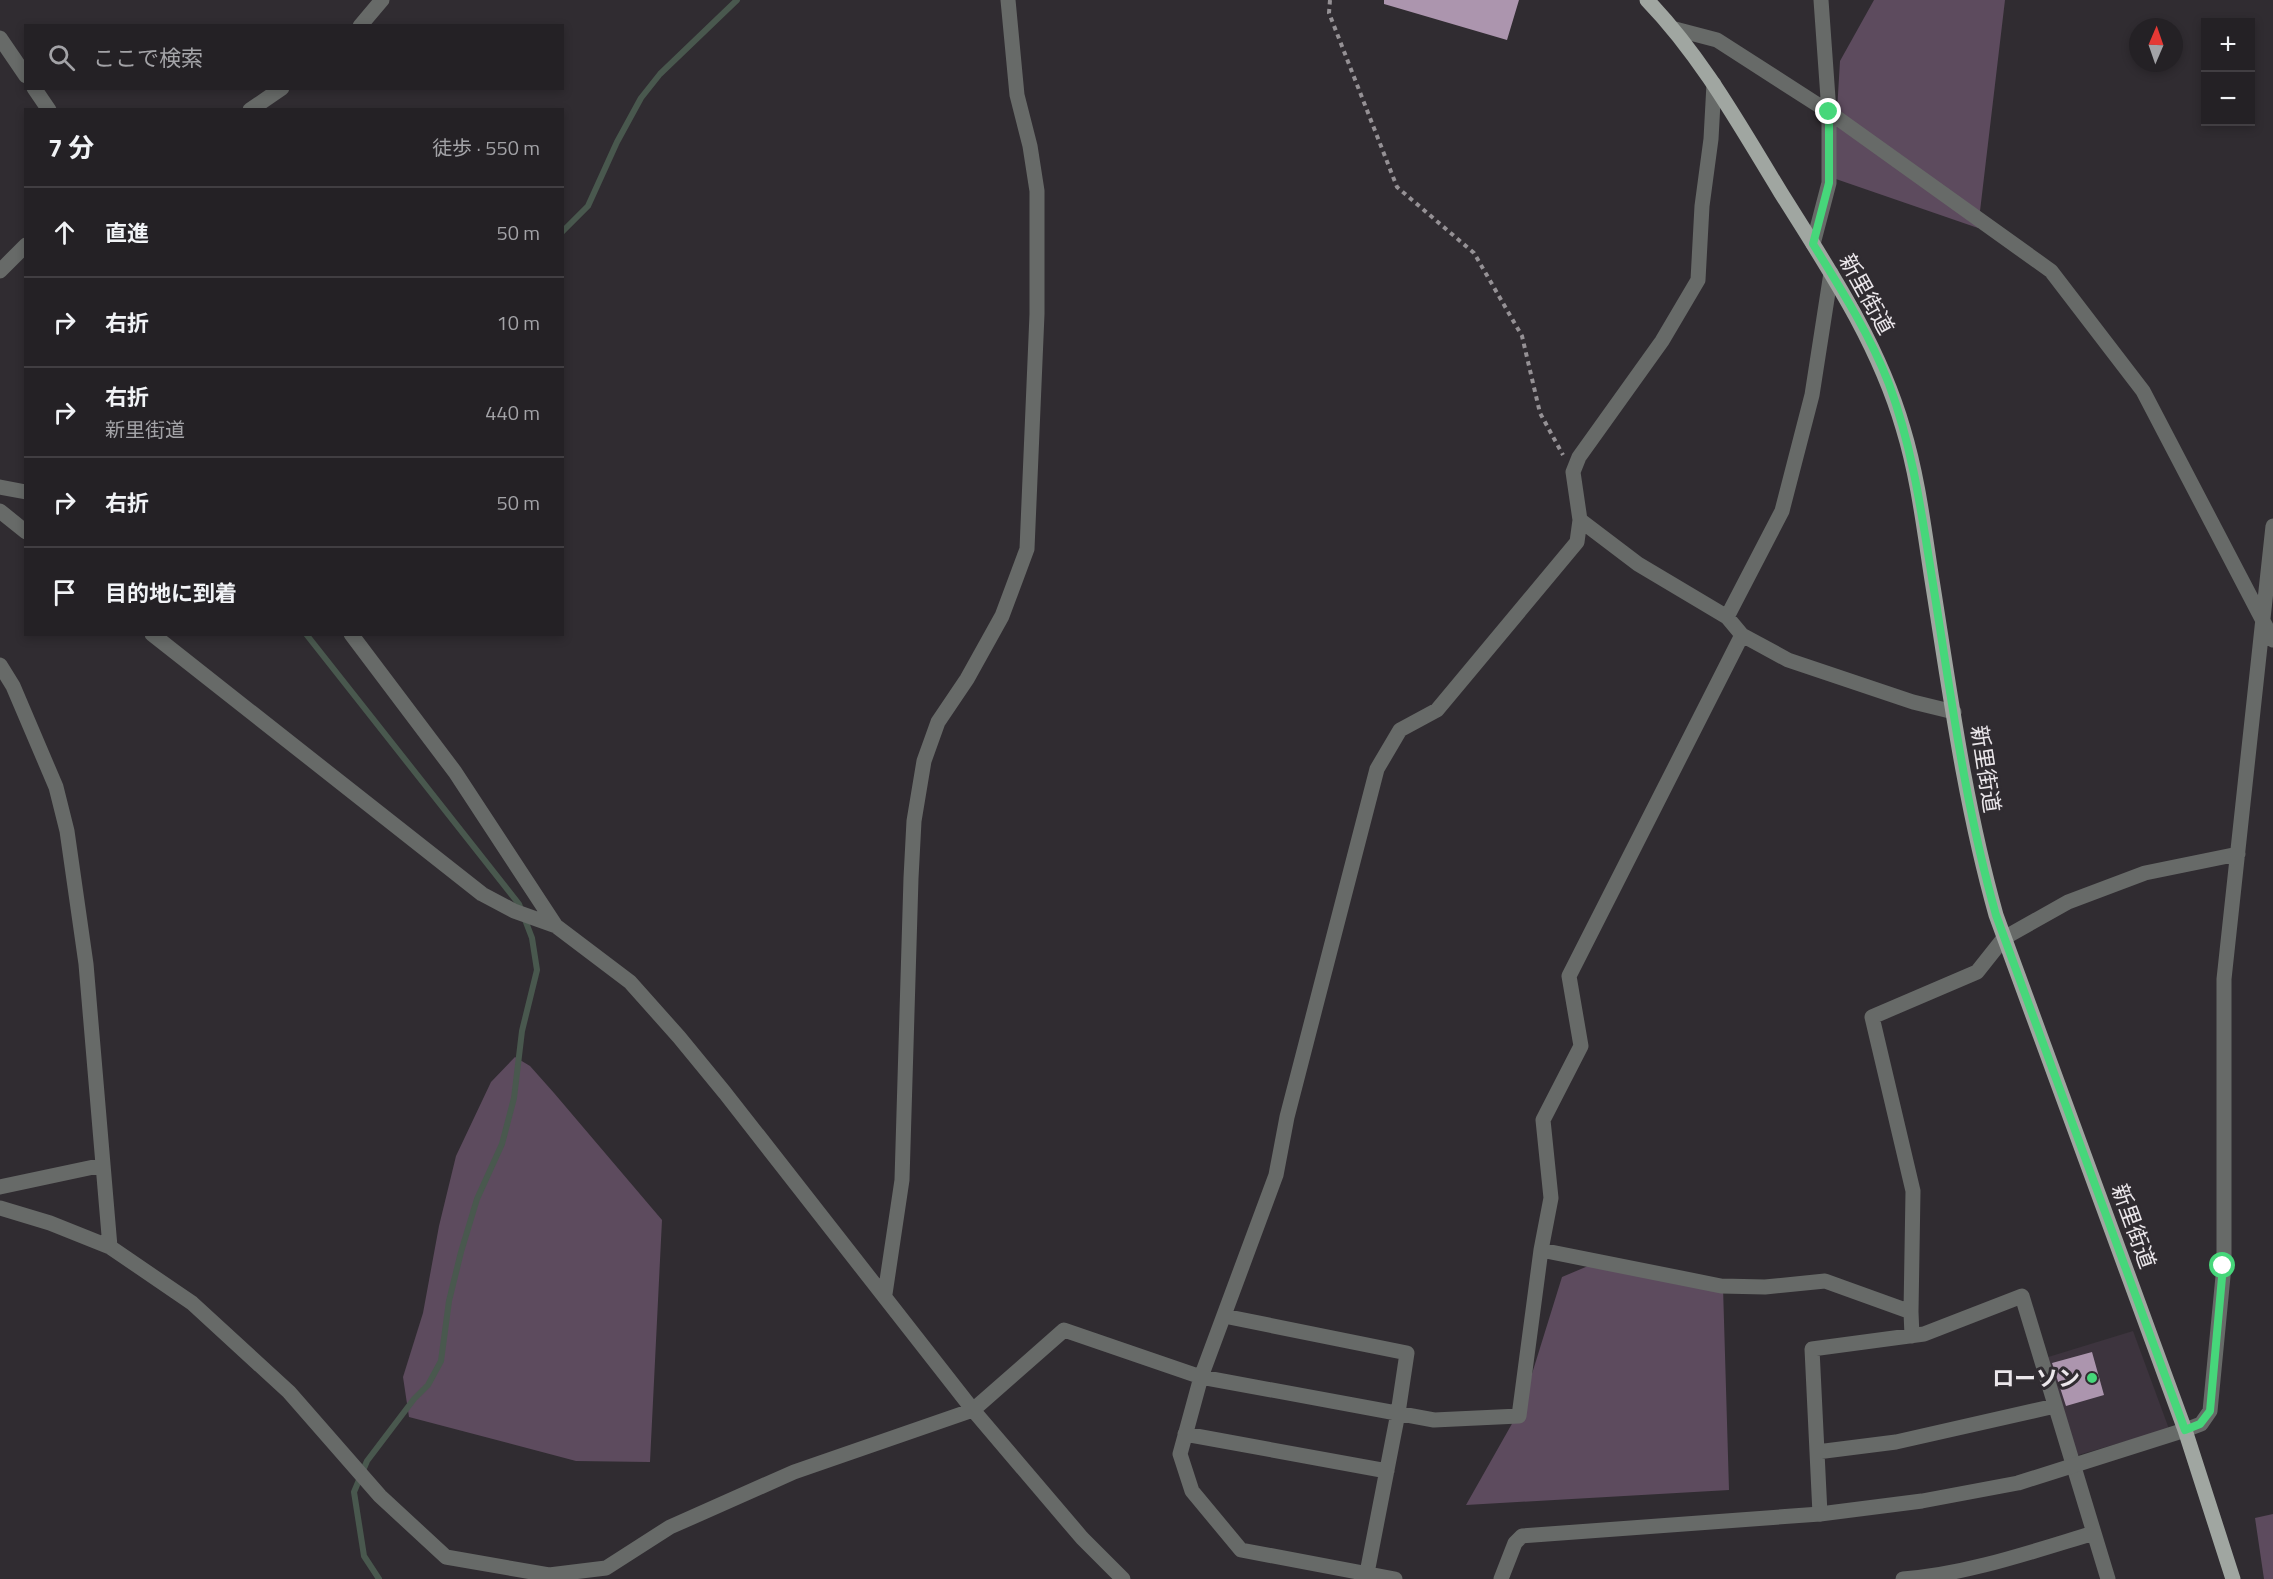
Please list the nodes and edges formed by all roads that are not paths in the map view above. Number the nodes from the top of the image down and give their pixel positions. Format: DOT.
graph roads {
  1 [pos="382,0"];
  2 [pos="1008,0"];
  3 [pos="1647,0"];
  4 [pos="1821,0"];
  5 [pos="362,24"];
  6 [pos="1675,29"];
  7 [pos="0,38"];
  8 [pos="24,73"];
  9 [pos="1714,84"];
  10 [pos="35,90"];
  11 [pos="279,90"];
  12 [pos="48,108"];
  13 [pos="253,108"];
  14 [pos="1829,112"];
  15 [pos="1813,244"];
  16 [pos="24,247"];
  17 [pos="0,271"];
  18 [pos="1831,273"];
  19 [pos="0,487"];
  20 [pos="24,492"];
  21 [pos="0,511"];
  22 [pos="1580,520"];
  23 [pos="2273,526"];
  24 [pos="24,530"];
  25 [pos="1727,617"];
  26 [pos="2264,622"];
  27 [pos="1743,635"];
  28 [pos="155,636"];
  29 [pos="353,636"];
  30 [pos="2273,639"];
  31 [pos="0,665"];
  32 [pos="1954,712"];
  33 [pos="2238,854"];
  34 [pos="556,926"];
  35 [pos="2004,938"];
  36 [pos="103,1165"];
  37 [pos="0,1187"];
  38 [pos="0,1208"];
  39 [pos="110,1247"];
  40 [pos="1541,1250"];
  41 [pos="885,1294"];
  42 [pos="1911,1312"];
  43 [pos="1224,1316"];
  44 [pos="1911,1336"];
  45 [pos="1201,1377"];
  46 [pos="2055,1406"];
  47 [pos="973,1410"];
  48 [pos="1398,1413"];
  49 [pos="2185,1430"];
  50 [pos="1185,1434"];
  51 [pos="1817,1452"];
  52 [pos="2073,1466"];
  53 [pos="1387,1471"];
  54 [pos="1820,1514"];
  55 [pos="2094,1533"];
  56 [pos="1334,1573"];
  57 [pos="1367,1573"];
  58 [pos="1123,1579"];
  59 [pos="1395,1579"];
  60 [pos="1501,1579"];
  61 [pos="1903,1579"];
  62 [pos="2108,1579"];
  63 [pos="2234,1579"];
  1 -- 5 [label="street"];
  2 -- 41 [label="street"];
  3 -- 6 [label="main road, 新里街道"];
  4 -- 14 [label="street"];
  6 -- 9 [label="main road, 新里街道"];
  6 -- 14 [label="street"];
  7 -- 8 [label="street"];
  9 -- 15 [label="main road, 新里街道"];
  9 -- 22 [label="street"];
  10 -- 12 [label="street"];
  11 -- 13 [label="street"];
  14 -- 15 [label="street"];
  14 -- 26 [label="street"];
  15 -- 18 [label="main road, 新里街道"];
  16 -- 17 [label="street"];
  18 -- 25 [label="street"];
  18 -- 32 [label="main road, 新里街道"];
  19 -- 20 [label="street"];
  21 -- 24 [label="street"];
  22 -- 25 [label="street"];
  22 -- 43 [label="street"];
  23 -- 26 [label="street"];
  25 -- 27 [label="street"];
  26 -- 30 [label="street"];
  26 -- 33 [label="street"];
  27 -- 32 [label="street"];
  27 -- 40 [label="street"];
  28 -- 34 [label="street"];
  29 -- 34 [label="street"];
  31 -- 36 [label="street"];
  32 -- 35 [label="main road, 新里街道"];
  33 -- 35 [label="street"];
  33 -- 49 [label="street"];
  34 -- 41 [label="street"];
  35 -- 42 [label="street"];
  35 -- 49 [label="main road, 新里街道"];
  36 -- 37 [label="street"];
  36 -- 39 [label="street"];
  38 -- 39 [label="street"];
  39 -- 47 [label="street"];
  40 -- 42 [label="street"];
  40 -- 48 [label="street"];
  41 -- 47 [label="street"];
  42 -- 44 [label="street"];
  43 -- 45 [label="street"];
  43 -- 48 [label="street"];
  44 -- 46 [label="street"];
  44 -- 51 [label="street"];
  45 -- 47 [label="street"];
  45 -- 48 [label="street"];
  45 -- 50 [label="street"];
  46 -- 51 [label="street"];
  46 -- 52 [label="street"];
  47 -- 58 [label="street"];
  48 -- 53 [label="street"];
  49 -- 52 [label="street"];
  49 -- 63 [label="main road, 新里街道"];
  50 -- 53 [label="street"];
  50 -- 56 [label="street"];
  51 -- 54 [label="street"];
  52 -- 54 [label="street"];
  52 -- 55 [label="street"];
  53 -- 57 [label="street"];
  54 -- 60 [label="street"];
  55 -- 61 [label="street"];
  55 -- 62 [label="street"];
  56 -- 57 [label="street"];
  57 -- 59 [label="street"];
}
